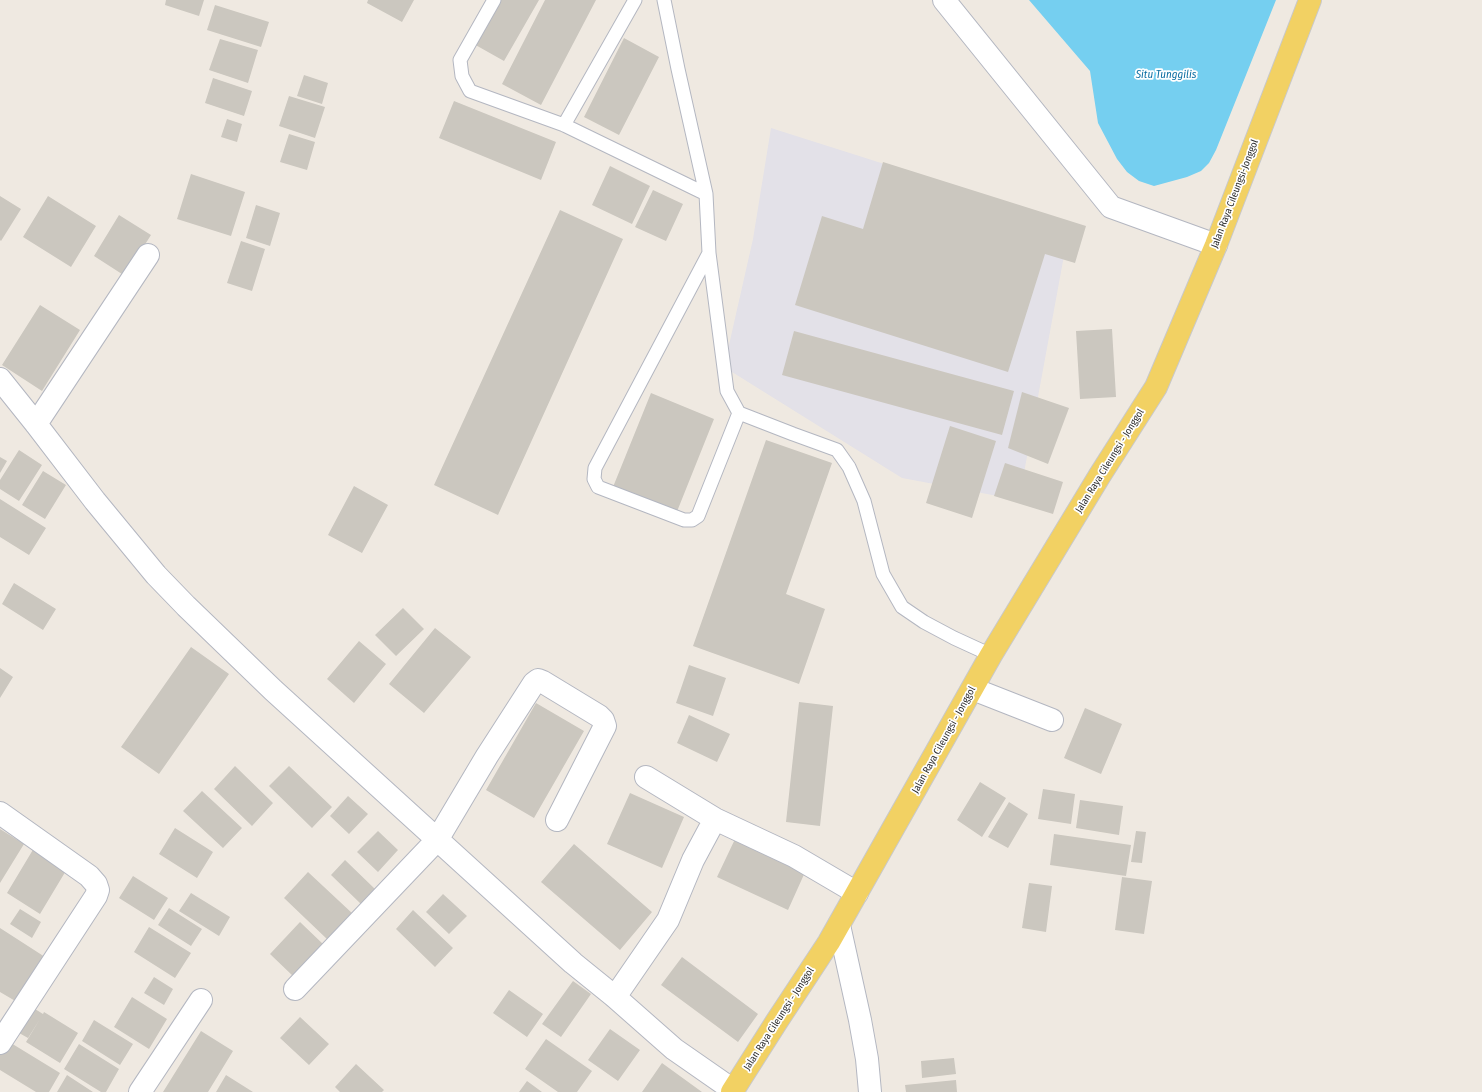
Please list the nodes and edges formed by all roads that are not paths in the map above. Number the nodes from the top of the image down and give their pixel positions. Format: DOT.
graph roads {
  1 [pos="494,0"];
  2 [pos="635,0"];
  3 [pos="664,0"];
  4 [pos="944,0"];
  5 [pos="1310,0"];
  6 [pos="564,125"];
  7 [pos="706,194"];
  8 [pos="1216,245"];
  9 [pos="709,253"];
  10 [pos="148,255"];
  11 [pos="0,379"];
  12 [pos="1156,387"];
  13 [pos="739,413"];
  14 [pos="36,424"];
  15 [pos="992,655"];
  16 [pos="973,689"];
  17 [pos="1052,720"];
  18 [pos="646,777"];
  19 [pos="0,813"];
  20 [pos="715,819"];
  21 [pos="557,820"];
  22 [pos="437,840"];
  23 [pos="857,893"];
  24 [pos="839,926"];
  25 [pos="295,988"];
  26 [pos="615,997"];
  27 [pos="201,1000"];
  28 [pos="0,1043"];
  29 [pos="733,1091"];
  30 [pos="140,1092"];
  31 [pos="870,1092"];
  1 -- 6 [label="lane"];
  2 -- 6 [label="lane"];
  3 -- 7 [label="lane"];
  4 -- 8 [label="street"];
  5 -- 8 [label="main road, Jalan Raya Cileungsi-Jonggol"];
  6 -- 7 [label="lane"];
  7 -- 9 [label="lane"];
  8 -- 12 [label="main road, Jalan Raya Cileungsi-Jonggol"];
  9 -- 13 [label="lane"];
  9 -- 13 [label="lane"];
  10 -- 14 [label="street"];
  11 -- 14 [label="street"];
  12 -- 15 [label="main road, Jalan Raya Cileungsi - Jonggol"];
  13 -- 15 [label="lane"];
  14 -- 22 [label="street"];
  15 -- 16 [label="main road, Jalan Raya Cileungsi - Jonggol"];
  16 -- 17 [label="street"];
  16 -- 23 [label="main road, Jalan Raya Cileungsi - Jonggol"];
  18 -- 20 [label="street"];
  19 -- 28 [label="street"];
  20 -- 23 [label="street"];
  20 -- 26 [label="street"];
  21 -- 22 [label="street"];
  22 -- 25 [label="street"];
  22 -- 26 [label="street"];
  23 -- 24 [label="main road, Jalan Raya Cileungsi - Jonggol"];
  24 -- 29 [label="main road, Jalan Raya Cileungsi - Jonggol"];
  24 -- 31 [label="street"];
  26 -- 29 [label="street"];
  27 -- 30 [label="street"];
}
